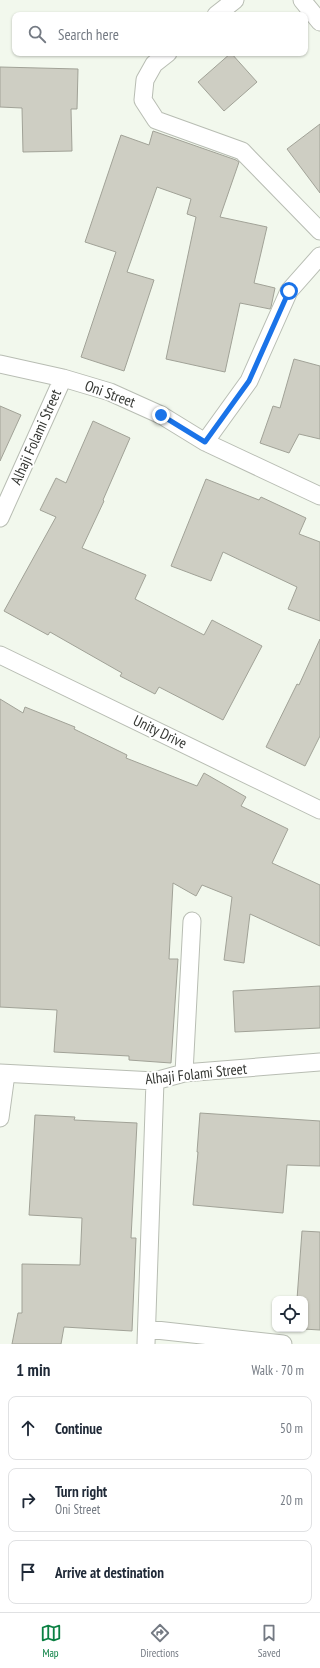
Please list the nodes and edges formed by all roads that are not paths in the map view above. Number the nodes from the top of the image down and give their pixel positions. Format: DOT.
graph roads {
  1 [pos="235,0"];
  2 [pos="302,0"];
  3 [pos="220,12"];
  4 [pos="320,22"];
  5 [pos="164,56"];
  6 [pos="320,231"];
  7 [pos="320,256"];
  8 [pos="0,364"];
  9 [pos="63,378"];
  10 [pos="205,442"];
  11 [pos="320,496"];
  12 [pos="0,518"];
  13 [pos="0,655"];
  14 [pos="320,810"];
  15 [pos="192,921"];
  16 [pos="320,1062"];
  17 [pos="3,1073"];
  18 [pos="184,1073"];
  19 [pos="155,1081"];
  20 [pos="0,1118"];
  21 [pos="146,1337"];
  22 [pos="283,1344"];
  1 -- 3 [label="street"];
  2 -- 4 [label="street"];
  5 -- 6 [label="street"];
  7 -- 10 [label="street"];
  8 -- 9 [label="street, Oni Street"];
  9 -- 10 [label="street, Oni Street"];
  9 -- 12 [label="street, Alhaji Folami Street"];
  10 -- 11 [label="street, Oni Street"];
  13 -- 14 [label="street, Unity Drive"];
  15 -- 18 [label="street"];
  16 -- 18 [label="street, Alhaji Folami Street"];
  17 -- 19 [label="street, Alhaji Folami Street"];
  17 -- 20 [label="street"];
  18 -- 19 [label="street, Alhaji Folami Street"];
  19 -- 21 [label="street"];
  21 -- 22 [label="street"];
}
